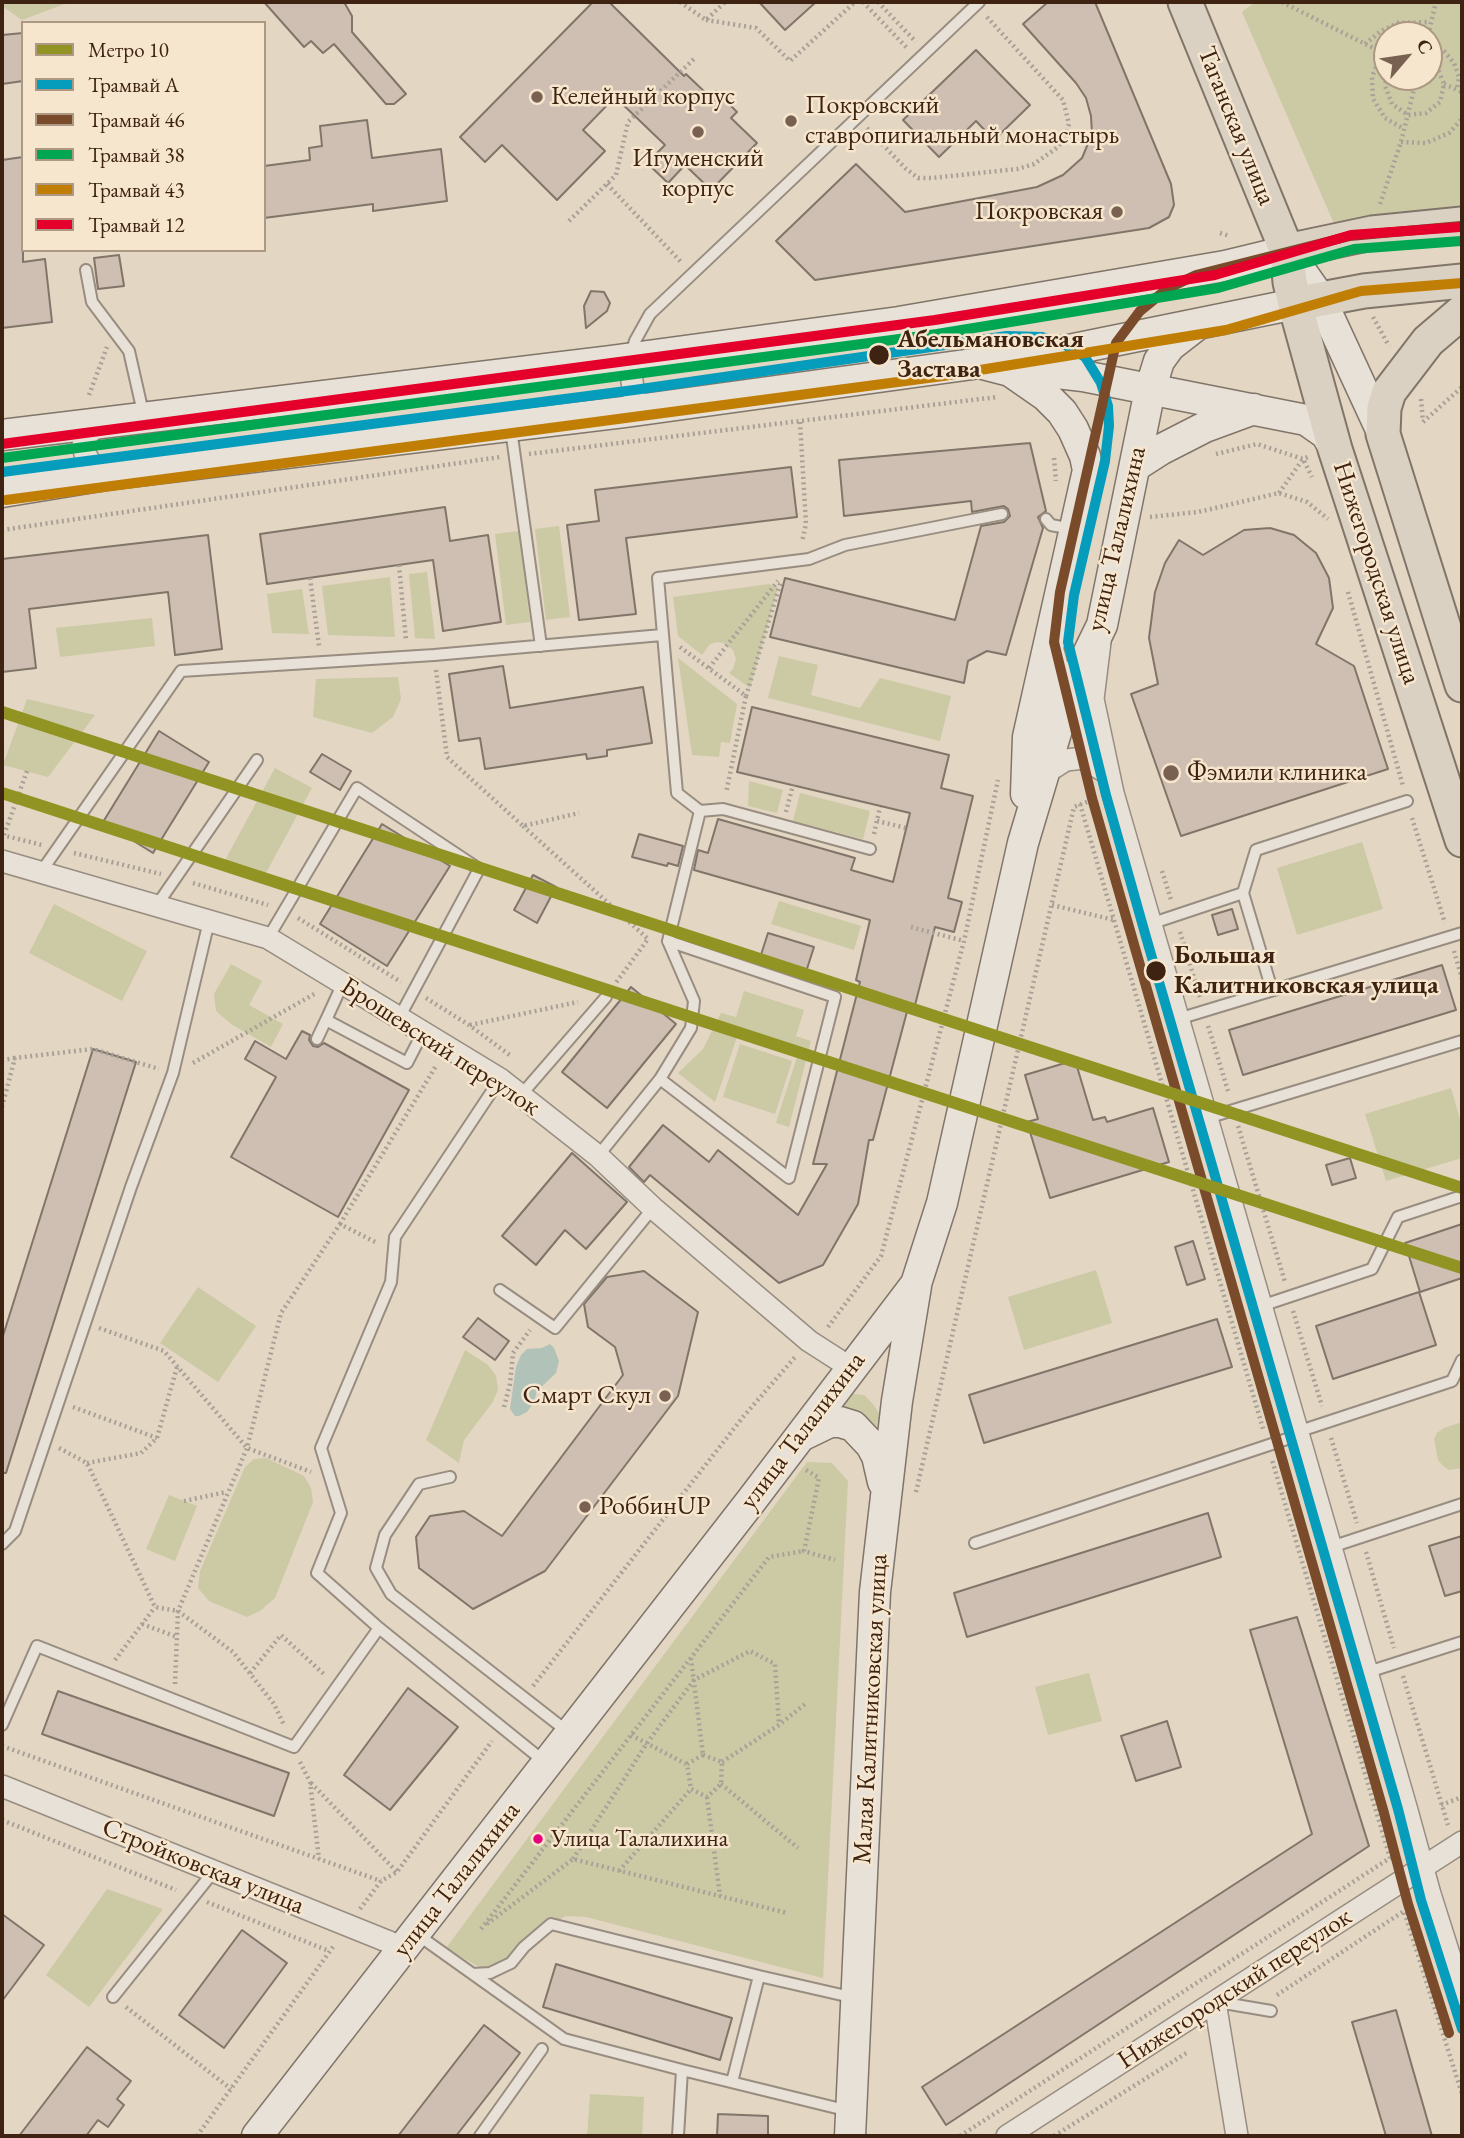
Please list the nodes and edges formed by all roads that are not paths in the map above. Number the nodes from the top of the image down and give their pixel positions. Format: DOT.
graph roads {
  1 [pos="978,3"];
  2 [pos="1188,5"];
  3 [pos="1462,223"];
  4 [pos="1287,251"];
  5 [pos="86,270"];
  6 [pos="1462,281"];
  7 [pos="1307,301"];
  8 [pos="1462,312"];
  9 [pos="1197,325"];
  10 [pos="629,359"];
  11 [pos="980,363"];
  12 [pos="1150,390"];
  13 [pos="1254,409"];
  14 [pos="636,410"];
  15 [pos="144,419"];
  16 [pos="105,424"];
  17 [pos="510,426"];
  18 [pos="1383,434"];
  19 [pos="2,435"];
  20 [pos="1335,449"];
  21 [pos="1135,466"];
  22 [pos="112,474"];
  23 [pos="2,492"];
  24 [pos="1002,514"];
  25 [pos="1046,519"];
  26 [pos="1067,528"];
  27 [pos="1102,625"];
  28 [pos="662,635"];
  29 [pos="1050,640"];
  30 [pos="541,646"];
  31 [pos="1462,685"];
  32 [pos="1068,709"];
  33 [pos="1032,723"];
  34 [pos="1100,729"];
  35 [pos="257,760"];
  36 [pos="1101,770"];
  37 [pos="1044,774"];
  38 [pos="1113,793"];
  39 [pos="1407,801"];
  40 [pos="700,811"];
  41 [pos="1462,840"];
  42 [pos="1023,843"];
  43 [pos="870,849"];
  44 [pos="2,861"];
  45 [pos="41,872"];
  46 [pos="1243,893"];
  47 [pos="157,905"];
  48 [pos="209,921"];
  49 [pos="1150,925"];
  50 [pos="1462,933"];
  51 [pos="268,938"];
  52 [pos="668,942"];
  53 [pos="340,982"];
  54 [pos="1272,990"];
  55 [pos="606,997"];
  56 [pos="399,1018"];
  57 [pos="1178,1019"];
  58 [pos="326,1020"];
  59 [pos="423,1032"];
  60 [pos="317,1039"];
  61 [pos="1462,1041"];
  62 [pos="500,1079"];
  63 [pos="660,1079"];
  64 [pos="521,1095"];
  65 [pos="1206,1118"];
  66 [pos="598,1156"];
  67 [pos="1462,1196"];
  68 [pos="653,1208"];
  69 [pos="916,1283"];
  70 [pos="500,1290"];
  71 [pos="1261,1306"];
  72 [pos="1462,1360"];
  73 [pos="851,1368"];
  74 [pos="897,1401"];
  75 [pos="1298,1433"];
  76 [pos="800,1436"];
  77 [pos="450,1477"];
  78 [pos="901,1499"];
  79 [pos="1462,1504"];
  80 [pos="975,1543"];
  81 [pos="2,1544"];
  82 [pos="1331,1547"];
  83 [pos="379,1628"];
  84 [pos="1462,1642"];
  85 [pos="1367,1672"];
  86 [pos="2,1725"];
  87 [pos="570,1734"];
  88 [pos="547,1764"];
  89 [pos="2,1786"];
  90 [pos="1458,1844"];
  91 [pos="1422,1867"];
  92 [pos="214,1871"];
  93 [pos="410,1941"];
  94 [pos="473,1974"];
  95 [pos="758,1976"];
  96 [pos="1462,1995"];
  97 [pos="113,1997"];
  98 [pos="857,1999"];
  99 [pos="1215,2002"];
  100 [pos="1271,2011"];
  101 [pos="542,2049"];
  102 [pos="682,2070"];
  103 [pos="732,2082"];
  104 [pos="851,2124"];
  105 [pos="257,2136"];
  106 [pos="480,2136"];
  107 [pos="678,2136"];
  108 [pos="1007,2136"];
  109 [pos="1237,2136"];
  1 -- 10 [label="lane"];
  2 -- 4 [label="main road, Таганская улица"];
  3 -- 4 [label="main road"];
  4 -- 7 [label="main road, Таганская улица"];
  4 -- 10 [label="street"];
  5 -- 15 [label="lane"];
  6 -- 7 [label="main road"];
  7 -- 9 [label="street"];
  7 -- 18 [label="street, Нижегородская улица"];
  7 -- 20 [label="main road, Нижегородская улица"];
  8 -- 18 [label="main road"];
  9 -- 11 [label="street"];
  9 -- 12 [label="street, улица Талалихина"];
  10 -- 14 [label="street"];
  10 -- 15 [label="street"];
  11 -- 12 [label="street"];
  11 -- 14 [label="street"];
  11 -- 26 [label="street, улица Талалихина"];
  12 -- 13 [label="street"];
  12 -- 21 [label="street, улица Талалихина"];
  13 -- 20 [label="street"];
  13 -- 21 [label="street"];
  14 -- 17 [label="street"];
  15 -- 16 [label="street"];
  16 -- 19 [label="street"];
  16 -- 22 [label="street"];
  17 -- 22 [label="street"];
  17 -- 30 [label="lane"];
  18 -- 31 [label="main road, Нижегородская улица"];
  20 -- 41 [label="main road, Нижегородская улица"];
  21 -- 27 [label="street, улица Талалихина"];
  22 -- 23 [label="street"];
  24 -- 28 [label="lane"];
  25 -- 26 [label="lane"];
  26 -- 29 [label="street, улица Талалихина"];
  27 -- 32 [label="street, улица Талалихина"];
  27 -- 34 [label="street"];
  28 -- 30 [label="lane"];
  28 -- 40 [label="lane"];
  29 -- 32 [label="street"];
  29 -- 33 [label="street, улица Талалихина"];
  30 -- 45 [label="lane"];
  32 -- 33 [label="street"];
  32 -- 34 [label="street"];
  32 -- 36 [label="street"];
  32 -- 37 [label="street, улица Талалихина"];
  33 -- 42 [label="street, улица Талалихина"];
  34 -- 38 [label="street"];
  35 -- 47 [label="lane"];
  36 -- 37 [label="street"];
  36 -- 38 [label="street"];
  37 -- 42 [label="street, улица Талалихина"];
  38 -- 49 [label="street"];
  39 -- 46 [label="lane"];
  40 -- 43 [label="lane"];
  40 -- 52 [label="lane"];
  42 -- 69 [label="street, улица Талалихина"];
  44 -- 45 [label="street, Брошевский переулок"];
  45 -- 47 [label="street, Брошевский переулок"];
  46 -- 49 [label="lane"];
  46 -- 54 [label="lane"];
  47 -- 48 [label="street, Брошевский переулок"];
  48 -- 51 [label="street, Брошевский переулок"];
  48 -- 81 [label="lane"];
  49 -- 57 [label="street"];
  50 -- 54 [label="lane"];
  51 -- 53 [label="street, Брошевский переулок"];
  51 -- 56 [label="lane"];
  52 -- 63 [label="lane"];
  52 -- 63 [label="lane"];
  53 -- 56 [label="street, Брошевский переулок"];
  53 -- 58 [label="lane"];
  54 -- 57 [label="lane"];
  55 -- 64 [label="lane"];
  56 -- 59 [label="street, Брошевский переулок"];
  57 -- 65 [label="street"];
  58 -- 59 [label="lane"];
  58 -- 60 [label="lane"];
  59 -- 62 [label="street, Брошевский переулок"];
  61 -- 65 [label="lane"];
  62 -- 64 [label="street, Брошевский переулок"];
  62 -- 83 [label="lane"];
  63 -- 66 [label="lane"];
  64 -- 66 [label="street, Брошевский переулок"];
  65 -- 71 [label="street"];
  66 -- 68 [label="street, Брошевский переулок"];
  67 -- 71 [label="lane"];
  68 -- 70 [label="lane"];
  68 -- 73 [label="street, Брошевский переулок"];
  69 -- 73 [label="street, улица Талалихина"];
  69 -- 74 [label="street, Малая Калитниковская улица"];
  71 -- 75 [label="street"];
  72 -- 75 [label="lane"];
  73 -- 74 [label="street"];
  73 -- 76 [label="street, улица Талалихина"];
  74 -- 78 [label="street, Малая Калитниковская улица"];
  75 -- 80 [label="lane"];
  75 -- 82 [label="street"];
  76 -- 78 [label="street"];
  76 -- 87 [label="street, улица Талалихина"];
  77 -- 87 [label="lane"];
  78 -- 98 [label="street, Малая Калитниковская улица"];
  79 -- 82 [label="lane"];
  82 -- 85 [label="street"];
  83 -- 86 [label="lane"];
  83 -- 88 [label="lane"];
  84 -- 85 [label="lane"];
  85 -- 91 [label="street"];
  87 -- 88 [label="street, улица Талалихина"];
  88 -- 93 [label="street, улица Талалихина"];
  89 -- 92 [label="street, Стройковская улица"];
  90 -- 91 [label="street, Нижегородский переулок"];
  91 -- 96 [label="street"];
  91 -- 99 [label="street, Нижегородский переулок"];
  92 -- 93 [label="street, Стройковская улица"];
  92 -- 97 [label="lane"];
  93 -- 94 [label="lane"];
  93 -- 105 [label="street, улица Талалихина"];
  94 -- 95 [label="lane"];
  94 -- 102 [label="lane"];
  95 -- 98 [label="lane"];
  95 -- 103 [label="lane"];
  98 -- 104 [label="street, Малая Калитниковская улица"];
  99 -- 100 [label="lane"];
  99 -- 108 [label="street, Нижегородский переулок"];
  99 -- 109 [label="street"];
  101 -- 106 [label="lane"];
  102 -- 103 [label="lane"];
  102 -- 107 [label="lane"];
  103 -- 104 [label="lane"];
}
